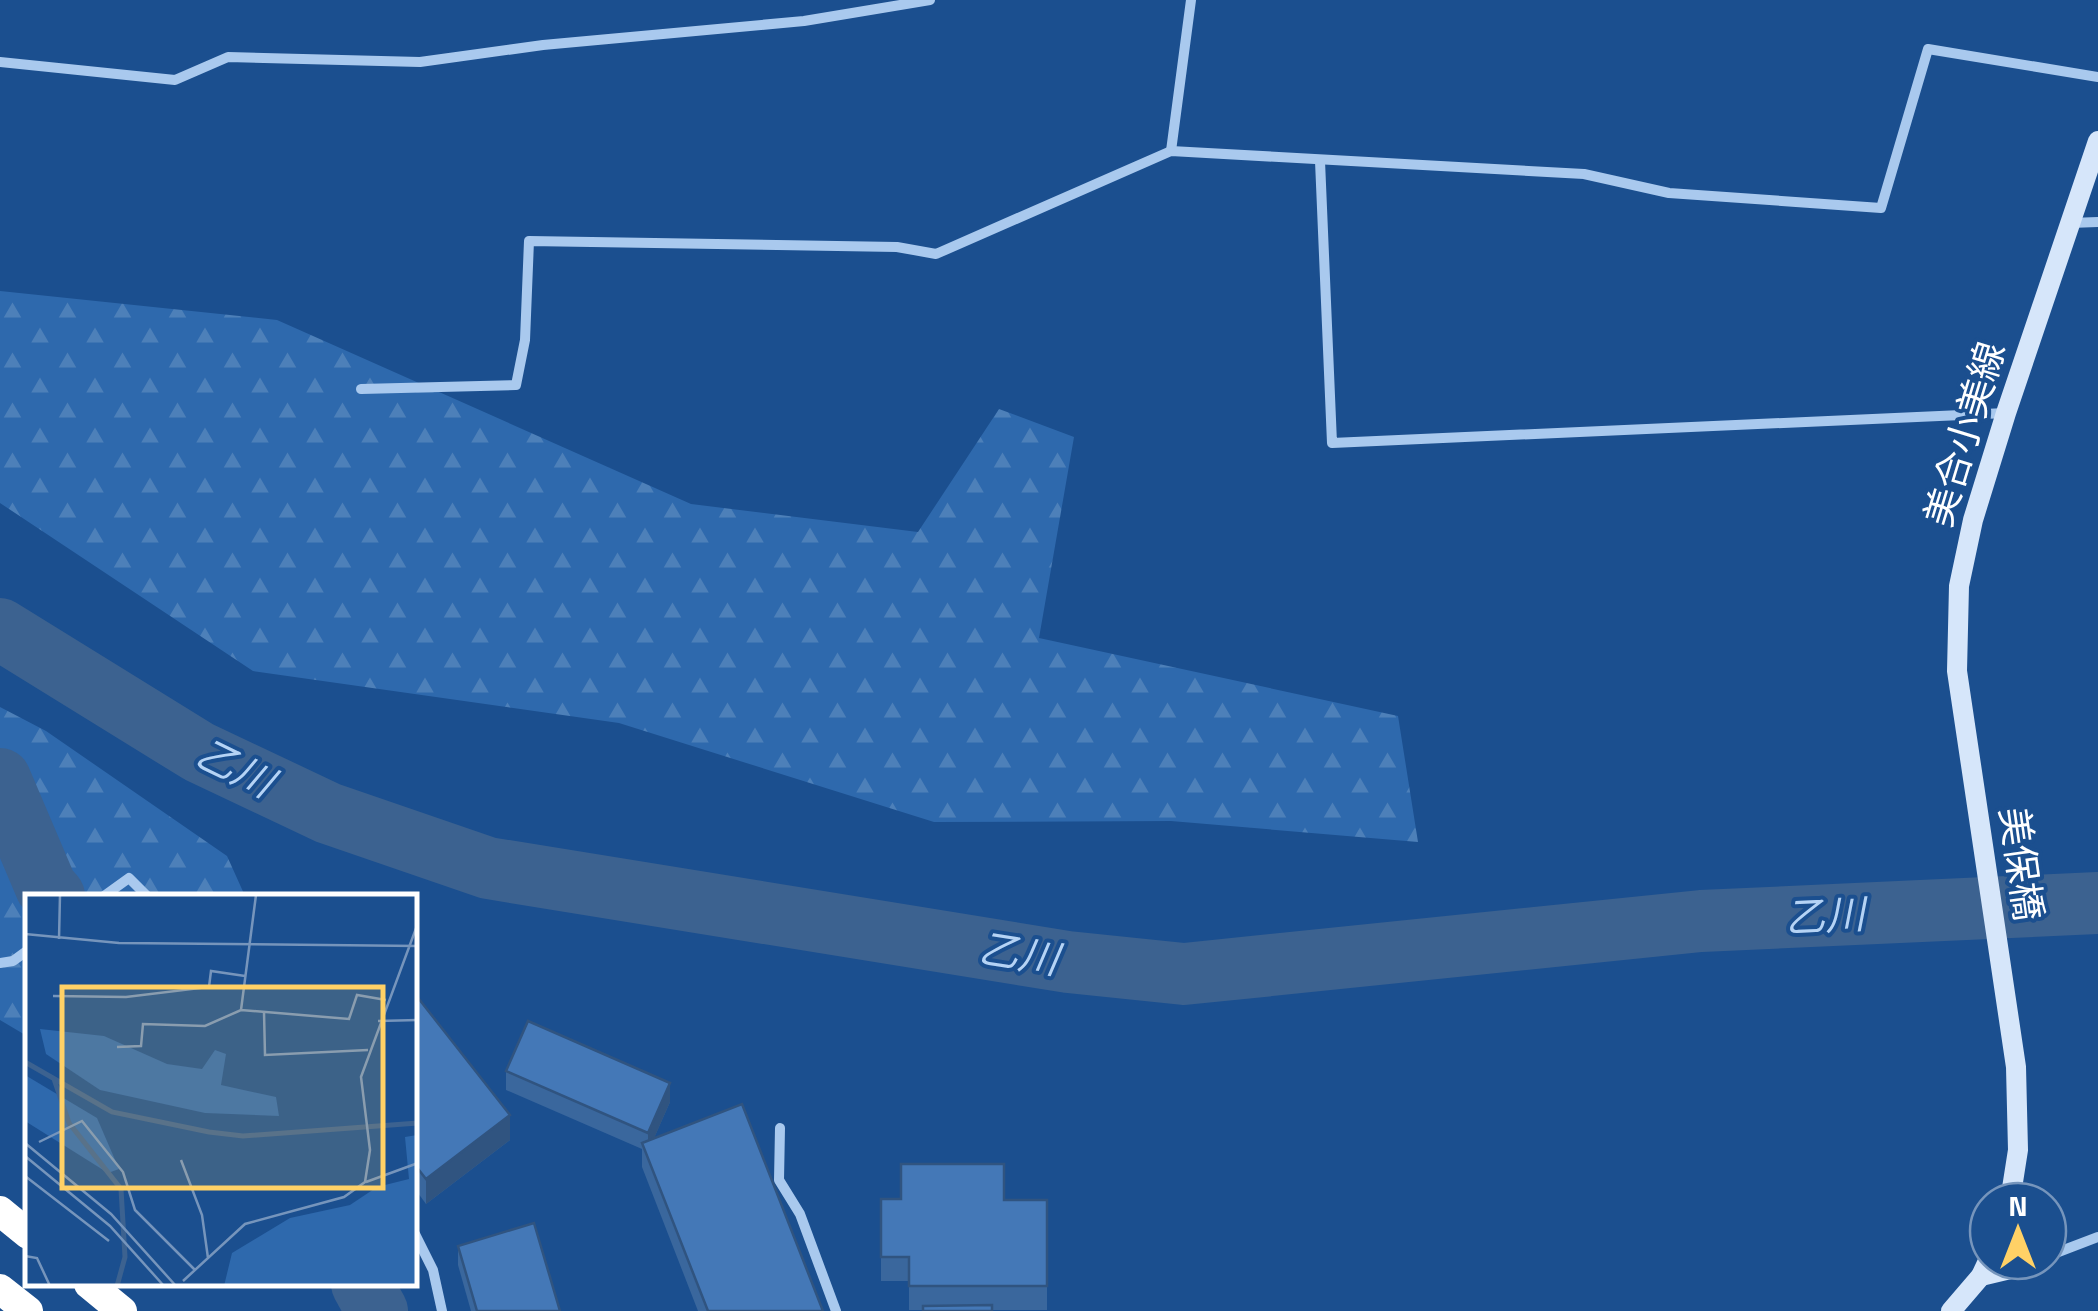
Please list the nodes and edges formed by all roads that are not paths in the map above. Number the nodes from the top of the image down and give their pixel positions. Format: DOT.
graph roads {
  1 [pos="930,0"];
  2 [pos="1192,0"];
  3 [pos="0,62"];
  4 [pos="2098,78"];
  5 [pos="2098,141"];
  6 [pos="1171,150"];
  7 [pos="1320,161"];
  8 [pos="2098,222"];
  9 [pos="2069,223"];
  10 [pos="362,389"];
  11 [pos="2006,413"];
  12 [pos="1957,671"];
  13 [pos="107,894"];
  14 [pos="145,894"];
  15 [pos="25,952"];
  16 [pos="0,963"];
  17 [pos="780,1128"];
  18 [pos="2013,1181"];
  19 [pos="0,1212"];
  20 [pos="25,1232"];
  21 [pos="2098,1237"];
  22 [pos="418,1240"];
  23 [pos="2068,1248"];
  24 [pos="1974,1281"];
  25 [pos="91,1286"];
  26 [pos="0,1290"];
  27 [pos="28,1311"];
  28 [pos="122,1311"];
  29 [pos="442,1311"];
  30 [pos="836,1311"];
  31 [pos="1951,1311"];
  1 -- 3 [label="street"];
  2 -- 6 [label="street"];
  4 -- 7 [label="street"];
  5 -- 9 [label="street, 美合小美線"];
  6 -- 7 [label="street"];
  6 -- 10 [label="street"];
  7 -- 11 [label="street"];
  8 -- 9 [label="street"];
  9 -- 11 [label="street, 美合小美線"];
  11 -- 12 [label="street, 美合小美線"];
  12 -- 18 [label="street, 美保橋"];
  13 -- 14 [label="street"];
  15 -- 16 [label="street"];
  17 -- 30 [label="street"];
  19 -- 20 [label="highway"];
  21 -- 23 [label="street"];
  22 -- 29 [label="street"];
  24 -- 31 [label="street"];
  25 -- 28 [label="highway"];
  26 -- 27 [label="highway"];
}
